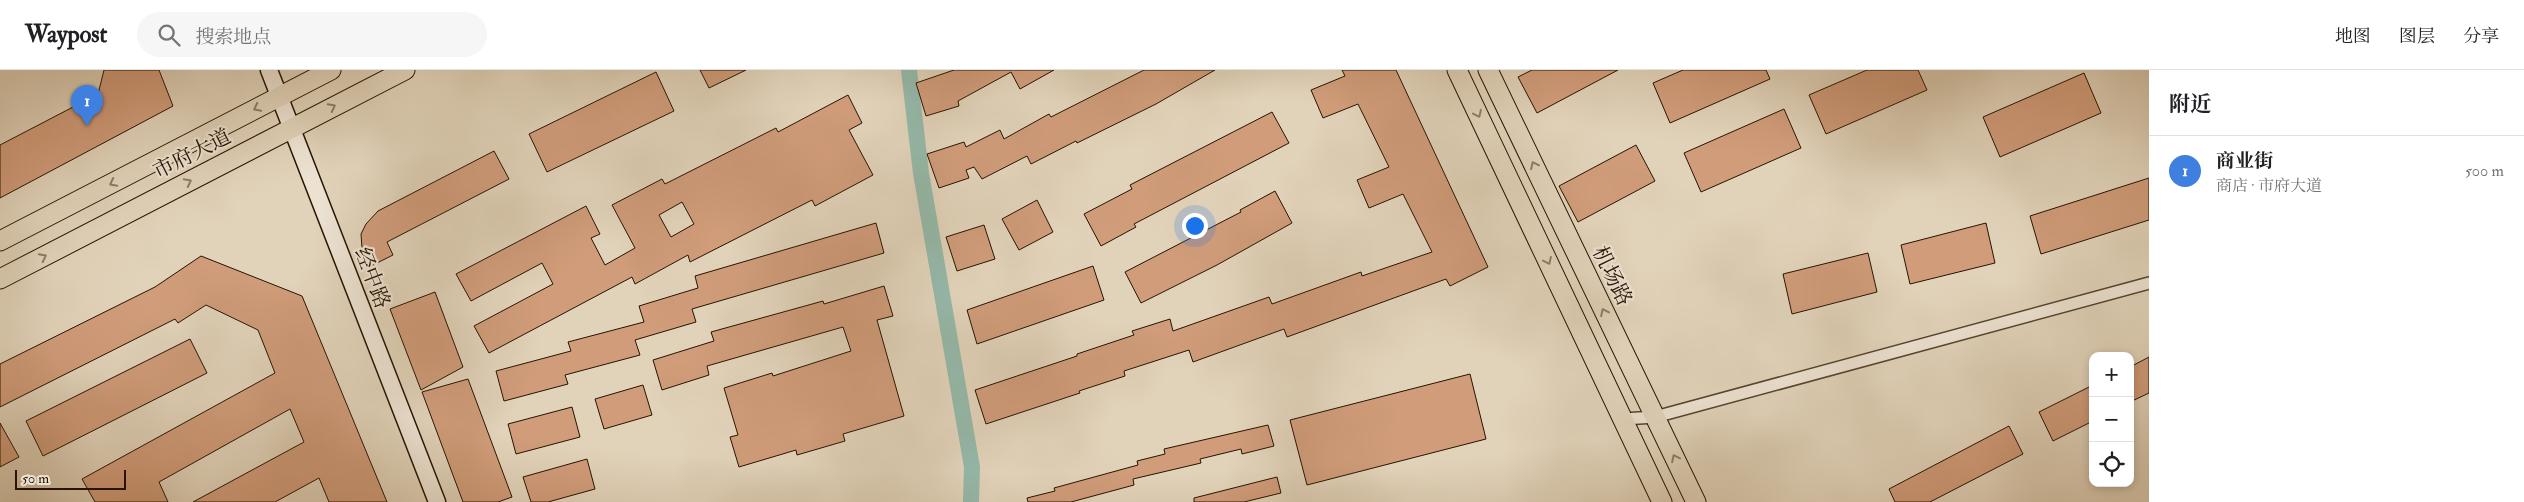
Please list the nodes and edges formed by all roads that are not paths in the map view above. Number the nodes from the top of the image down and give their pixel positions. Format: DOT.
graph roads {
  1 [pos="269,70"];
  2 [pos="331,70"];
  3 [pos="404,70"];
  4 [pos="1457,70"];
  5 [pos="1488,70"];
  6 [pos="279,97"];
  7 [pos="291,129"];
  8 [pos="0,241"];
  9 [pos="0,279"];
  10 [pos="2149,283"];
  11 [pos="1655,418"];
  12 [pos="1623,419"];
  13 [pos="437,502"];
  14 [pos="1662,502"];
  15 [pos="1696,502"];
  1 -- 6 [label="main road, 经中路"];
  2 -- 6 [label="main road, 市府大道"];
  7 -- 3 [label="main road, 市府大道, one-way"];
  4 -- 12 [label="main road, one-way"];
  11 -- 5 [label="main road, 机场路, one-way"];
  6 -- 7 [label="main road, 经中路"];
  6 -- 8 [label="main road, 市府大道, one-way"];
  9 -- 7 [label="main road, 市府大道, one-way"];
  7 -- 13 [label="main road, 经中路"];
  10 -- 11 [label="street"];
  11 -- 12 [label="street"];
  15 -- 11 [label="main road, 机场路, one-way"];
  12 -- 14 [label="main road"];
}
